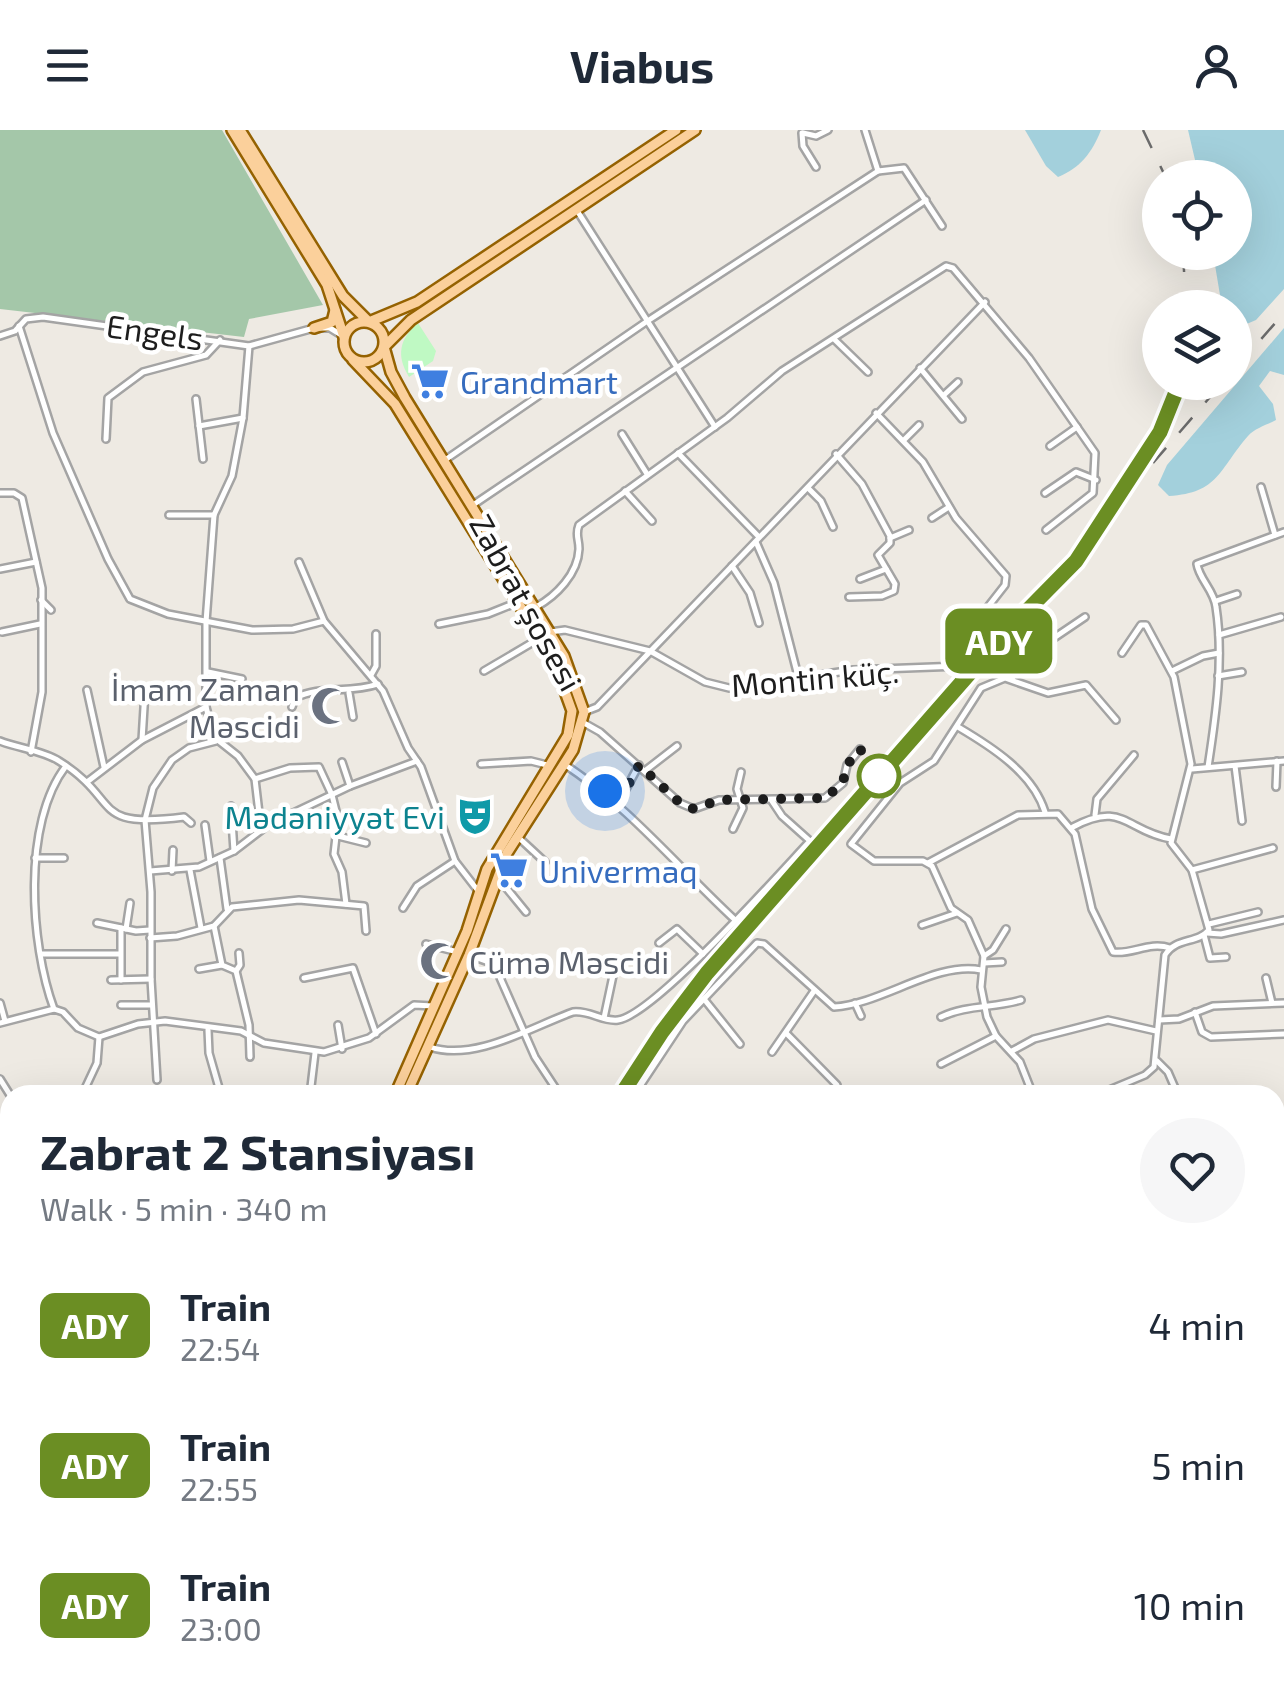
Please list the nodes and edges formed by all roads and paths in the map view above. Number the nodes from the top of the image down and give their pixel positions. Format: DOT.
graph roads {
  1 [pos="232,130"];
  2 [pos="240,130"];
  3 [pos="676,130"];
  4 [pos="696,130"];
  5 [pos="828,130"];
  6 [pos="864,130"];
  7 [pos="801,131"];
  8 [pos="816,168"];
  9 [pos="878,171"];
  10 [pos="926,200"];
  11 [pos="576,209"];
  12 [pos="942,226"];
  13 [pos="335,302"];
  14 [pos="985,302"];
  15 [pos="370,322"];
  16 [pos="646,322"];
  17 [pos="19,326"];
  18 [pos="314,328"];
  19 [pos="0,336"];
  20 [pos="344,337"];
  21 [pos="834,339"];
  22 [pos="220,340"];
  23 [pos="249,346"];
  24 [pos="384,347"];
  25 [pos="353,360"];
  26 [pos="676,368"];
  27 [pos="920,368"];
  28 [pos="868,372"];
  29 [pos="958,382"];
  30 [pos="944,395"];
  31 [pos="196,399"];
  32 [pos="876,413"];
  33 [pos="243,418"];
  34 [pos="962,419"];
  35 [pos="919,425"];
  36 [pos="199,426"];
  37 [pos="715,427"];
  38 [pos="1077,427"];
  39 [pos="622,434"];
  40 [pos="106,439"];
  41 [pos="904,440"];
  42 [pos="1050,446"];
  43 [pos="678,453"];
  44 [pos="836,454"];
  45 [pos="203,459"];
  46 [pos="445,460"];
  47 [pos="647,474"];
  48 [pos="1096,480"];
  49 [pos="807,487"];
  50 [pos="1262,487"];
  51 [pos="625,491"];
  52 [pos="1044,493"];
  53 [pos="0,494"];
  54 [pos="473,505"];
  55 [pos="949,507"];
  56 [pos="169,515"];
  57 [pos="214,516"];
  58 [pos="932,518"];
  59 [pos="652,521"];
  60 [pos="833,526"];
  61 [pos="908,530"];
  62 [pos="1046,530"];
  63 [pos="1284,532"];
  64 [pos="1274,535"];
  65 [pos="890,538"];
  66 [pos="757,540"];
  67 [pos="36,562"];
  68 [pos="298,562"];
  69 [pos="732,566"];
  70 [pos="0,569"];
  71 [pos="886,569"];
  72 [pos="860,579"];
  73 [pos="1237,594"];
  74 [pos="849,598"];
  75 [pos="42,600"];
  76 [pos="1216,600"];
  77 [pos="518,602"];
  78 [pos="536,607"];
  79 [pos="51,610"];
  80 [pos="1085,617"];
  81 [pos="1280,617"];
  82 [pos="962,620"];
  83 [pos="324,621"];
  84 [pos="206,622"];
  85 [pos="760,623"];
  86 [pos="40,624"];
  87 [pos="439,624"];
  88 [pos="976,626"];
  89 [pos="2,632"];
  90 [pos="550,632"];
  91 [pos="376,634"];
  92 [pos="1218,635"];
  93 [pos="540,638"];
  94 [pos="650,651"];
  95 [pos="1122,653"];
  96 [pos="1218,653"];
  97 [pos="484,671"];
  98 [pos="1172,671"];
  99 [pos="208,672"];
  100 [pos="1242,672"];
  101 [pos="371,676"];
  102 [pos="1218,676"];
  103 [pos="242,679"];
  104 [pos="1011,679"];
  105 [pos="799,680"];
  106 [pos="378,684"];
  107 [pos="87,690"];
  108 [pos="145,692"];
  109 [pos="348,693"];
  110 [pos="292,706"];
  111 [pos="206,707"];
  112 [pos="353,717"];
  113 [pos="584,718"];
  114 [pos="1116,720"];
  115 [pos="958,727"];
  116 [pos="142,740"];
  117 [pos="0,741"];
  118 [pos="218,741"];
  119 [pos="676,746"];
  120 [pos="860,749"];
  121 [pos="31,752"];
  122 [pos="1134,755"];
  123 [pos="417,761"];
  124 [pos="1281,761"];
  125 [pos="342,762"];
  126 [pos="481,764"];
  127 [pos="564,764"];
  128 [pos="639,765"];
  129 [pos="66,766"];
  130 [pos="549,766"];
  131 [pos="1235,766"];
  132 [pos="104,767"];
  133 [pos="1208,768"];
  134 [pos="646,770"];
  135 [pos="1192,770"];
  136 [pos="741,772"];
  137 [pos="255,779"];
  138 [pos="86,783"];
  139 [pos="350,786"];
  140 [pos="1276,787"];
  141 [pos="332,795"];
  142 [pos="614,800"];
  143 [pos="742,800"];
  144 [pos="772,801"];
  145 [pos="230,806"];
  146 [pos="1045,812"];
  147 [pos="1095,815"];
  148 [pos="145,820"];
  149 [pos="1242,821"];
  150 [pos="191,824"];
  151 [pos="205,824"];
  152 [pos="1072,827"];
  153 [pos="733,829"];
  154 [pos="261,830"];
  155 [pos="338,836"];
  156 [pos="517,836"];
  157 [pos="1171,839"];
  158 [pos="366,842"];
  159 [pos="1273,848"];
  160 [pos="173,850"];
  161 [pos="234,851"];
  162 [pos="36,858"];
  163 [pos="64,858"];
  164 [pos="220,858"];
  165 [pos="210,862"];
  166 [pos="455,862"];
  167 [pos="545,862"];
  168 [pos="928,863"];
  169 [pos="190,870"];
  170 [pos="1192,870"];
  171 [pos="150,871"];
  172 [pos="172,871"];
  173 [pos="496,876"];
  174 [pos="480,892"];
  175 [pos="130,902"];
  176 [pos="346,904"];
  177 [pos="403,908"];
  178 [pos="227,909"];
  179 [pos="526,912"];
  180 [pos="1258,912"];
  181 [pos="957,913"];
  182 [pos="734,919"];
  183 [pos="1284,920"];
  184 [pos="97,923"];
  185 [pos="922,925"];
  186 [pos="214,926"];
  187 [pos="201,928"];
  188 [pos="124,929"];
  189 [pos="1006,929"];
  190 [pos="366,931"];
  191 [pos="1207,931"];
  192 [pos="150,934"];
  193 [pos="659,943"];
  194 [pos="426,944"];
  195 [pos="1170,948"];
  196 [pos="238,953"];
  197 [pos="463,953"];
  198 [pos="42,954"];
  199 [pos="120,954"];
  200 [pos="703,954"];
  201 [pos="1226,957"];
  202 [pos="612,958"];
  203 [pos="1002,962"];
  204 [pos="983,963"];
  205 [pos="222,965"];
  206 [pos="200,969"];
  207 [pos="236,971"];
  208 [pos="304,978"];
  209 [pos="1266,978"];
  210 [pos="151,979"];
  211 [pos="112,980"];
  212 [pos="121,980"];
  213 [pos="814,992"];
  214 [pos="704,999"];
  215 [pos="1020,1000"];
  216 [pos="0,1003"];
  217 [pos="856,1003"];
  218 [pos="1272,1003"];
  219 [pos="1284,1003"];
  220 [pos="121,1005"];
  221 [pos="152,1005"];
  222 [pos="438,1008"];
  223 [pos="985,1008"];
  224 [pos="54,1009"];
  225 [pos="1194,1012"];
  226 [pos="861,1016"];
  227 [pos="940,1017"];
  228 [pos="604,1018"];
  229 [pos="1159,1020"];
  230 [pos="153,1021"];
  231 [pos="3,1022"];
  232 [pos="338,1025"];
  233 [pos="208,1029"];
  234 [pos="523,1032"];
  235 [pos="1157,1032"];
  236 [pos="785,1033"];
  237 [pos="376,1034"];
  238 [pos="1284,1034"];
  239 [pos="250,1035"];
  240 [pos="996,1036"];
  241 [pos="99,1037"];
  242 [pos="740,1044"];
  243 [pos="428,1046"];
  244 [pos="342,1049"];
  245 [pos="1012,1051"];
  246 [pos="315,1052"];
  247 [pos="772,1052"];
  248 [pos="250,1057"];
  249 [pos="1157,1061"];
  250 [pos="942,1064"];
  251 [pos="157,1080"];
  252 [pos="836,1084"];
  253 [pos="87,1085"];
  254 [pos="218,1085"];
  255 [pos="311,1085"];
  256 [pos="400,1085"];
  257 [pos="410,1085"];
  258 [pos="554,1085"];
  259 [pos="640,1085"];
  260 [pos="1028,1085"];
  261 [pos="1120,1085"];
  262 [pos="1174,1085"];
  1 -- 13 [label="main road"];
  2 -- 15 [label="main road"];
  3 -- 15 [label="main road"];
  4 -- 11 [label="main road"];
  5 -- 7 [label="street"];
  6 -- 9 [label="street"];
  7 -- 8 [label="street"];
  9 -- 10 [label="street"];
  9 -- 16 [label="street"];
  10 -- 12 [label="street"];
  10 -- 26 [label="street"];
  11 -- 16 [label="street"];
  11 -- 24 [label="main road"];
  13 -- 18 [label="main road"];
  13 -- 20 [label="main road"];
  14 -- 21 [label="street"];
  14 -- 27 [label="street"];
  14 -- 38 [label="street"];
  15 -- 20 [label="main road"];
  15 -- 24 [label="main road"];
  16 -- 26 [label="street"];
  16 -- 46 [label="street"];
  17 -- 19 [label="street, Engels"];
  17 -- 22 [label="street, Engels"];
  17 -- 84 [label="street"];
  18 -- 20 [label="street"];
  18 -- 23 [label="street, Engels"];
  20 -- 25 [label="main road"];
  21 -- 28 [label="street"];
  21 -- 37 [label="street"];
  22 -- 23 [label="street, Engels"];
  22 -- 40 [label="street"];
  23 -- 33 [label="street"];
  24 -- 25 [label="main road"];
  24 -- 46 [label="main road, Zabrat şosesi"];
  25 -- 77 [label="main road, Zabrat şosesi"];
  26 -- 37 [label="street"];
  26 -- 54 [label="street"];
  27 -- 30 [label="street"];
  27 -- 32 [label="street"];
  29 -- 30 [label="street"];
  30 -- 34 [label="street"];
  31 -- 36 [label="street"];
  32 -- 41 [label="street, Montin küç."];
  32 -- 44 [label="street"];
  33 -- 36 [label="street"];
  33 -- 57 [label="street"];
  35 -- 41 [label="street"];
  36 -- 45 [label="street"];
  37 -- 43 [label="street"];
  38 -- 42 [label="street"];
  38 -- 48 [label="street"];
  39 -- 47 [label="street"];
  41 -- 55 [label="street, Montin küç."];
  43 -- 47 [label="street"];
  43 -- 66 [label="street"];
  44 -- 49 [label="street"];
  44 -- 65 [label="street"];
  46 -- 54 [label="main road, Zabrat şosesi"];
  47 -- 51 [label="street"];
  48 -- 52 [label="street"];
  48 -- 62 [label="street"];
  49 -- 60 [label="street"];
  49 -- 66 [label="street"];
  50 -- 64 [label="street"];
  51 -- 59 [label="street"];
  51 -- 78 [label="street"];
  53 -- 67 [label="street"];
  54 -- 78 [label="main road, Zabrat şosesi"];
  55 -- 58 [label="street"];
  55 -- 88 [label="street, Montin küç."];
  56 -- 57 [label="street"];
  57 -- 84 [label="street"];
  61 -- 65 [label="street"];
  63 -- 64 [label="street"];
  64 -- 76 [label="street"];
  65 -- 71 [label="street"];
  66 -- 69 [label="street"];
  66 -- 105 [label="street"];
  67 -- 70 [label="street"];
  67 -- 75 [label="street"];
  68 -- 83 [label="street"];
  69 -- 85 [label="street"];
  69 -- 94 [label="street"];
  71 -- 72 [label="street"];
  71 -- 74 [label="street"];
  73 -- 76 [label="street"];
  75 -- 79 [label="street"];
  75 -- 86 [label="street"];
  76 -- 92 [label="street"];
  77 -- 87 [label="street"];
  77 -- 93 [label="main road, Zabrat şosesi"];
  78 -- 90 [label="main road, Zabrat şosesi"];
  80 -- 104 [label="street"];
  81 -- 92 [label="street"];
  82 -- 88 [label="street"];
  83 -- 84 [label="street"];
  83 -- 101 [label="street"];
  84 -- 99 [label="street"];
  86 -- 89 [label="street"];
  86 -- 121 [label="street"];
  88 -- 105 [label="street, Montin küç."];
  90 -- 94 [label="street, Montin küç."];
  90 -- 113 [label="main road, Zabrat şosesi"];
  91 -- 101 [label="street"];
  92 -- 96 [label="street"];
  93 -- 97 [label="street"];
  93 -- 130 [label="main road, Zabrat şosesi"];
  94 -- 105 [label="street, Montin küç."];
  94 -- 113 [label="street"];
  95 -- 98 [label="street"];
  96 -- 98 [label="street"];
  96 -- 102 [label="street"];
  98 -- 135 [label="street"];
  99 -- 103 [label="street"];
  99 -- 111 [label="street"];
  100 -- 102 [label="street"];
  101 -- 106 [label="street"];
  102 -- 133 [label="street"];
  104 -- 114 [label="street"];
  104 -- 115 [label="street"];
  106 -- 109 [label="street"];
  106 -- 123 [label="street"];
  107 -- 132 [label="street"];
  108 -- 116 [label="street"];
  109 -- 110 [label="street"];
  109 -- 112 [label="street"];
  111 -- 116 [label="street"];
  111 -- 118 [label="street"];
  113 -- 127 [label="main road, Zabrat şosesi"];
  113 -- 128 [label="street"];
  115 -- 146 [label="street"];
  115 -- 168 [label="street"];
  116 -- 132 [label="street"];
  117 -- 121 [label="street"];
  118 -- 137 [label="street"];
  118 -- 148 [label="street"];
  119 -- 134 [label="street"];
  120 -- 144 [label="street"];
  121 -- 129 [label="street"];
  122 -- 147 [label="street"];
  123 -- 139 [label="street"];
  123 -- 166 [label="street"];
  124 -- 131 [label="street"];
  124 -- 140 [label="street"];
  125 -- 139 [label="street"];
  126 -- 130 [label="street"];
  127 -- 142 [label="street"];
  127 -- 156 [label="main road, Zabrat şosesi"];
  128 -- 134 [label="street"];
  128 -- 142 [label="street"];
  129 -- 138 [label="street"];
  129 -- 162 [label="street"];
  130 -- 174 [label="main road, Zabrat şosesi"];
  131 -- 133 [label="street"];
  131 -- 149 [label="street"];
  132 -- 138 [label="street"];
  133 -- 135 [label="street"];
  134 -- 143 [label="street"];
  135 -- 157 [label="street"];
  136 -- 143 [label="street"];
  137 -- 141 [label="street"];
  137 -- 154 [label="street"];
  138 -- 148 [label="street"];
  139 -- 141 [label="street"];
  141 -- 154 [label="street"];
  141 -- 155 [label="street"];
  142 -- 182 [label="street"];
  143 -- 144 [label="street"];
  143 -- 153 [label="street"];
  144 -- 182 [label="street"];
  145 -- 161 [label="street"];
  146 -- 152 [label="street"];
  146 -- 168 [label="street"];
  147 -- 152 [label="street"];
  147 -- 157 [label="street"];
  148 -- 150 [label="street"];
  148 -- 171 [label="street"];
  151 -- 165 [label="street"];
  152 -- 195 [label="street"];
  154 -- 161 [label="street"];
  155 -- 158 [label="street"];
  155 -- 176 [label="street"];
  156 -- 167 [label="street"];
  156 -- 173 [label="main road, Zabrat şosesi"];
  157 -- 170 [label="street"];
  159 -- 170 [label="street"];
  160 -- 172 [label="street"];
  161 -- 164 [label="street"];
  162 -- 163 [label="street"];
  162 -- 198 [label="street"];
  164 -- 165 [label="street"];
  164 -- 178 [label="street"];
  165 -- 169 [label="street"];
  166 -- 174 [label="street"];
  166 -- 177 [label="street"];
  168 -- 181 [label="street"];
  169 -- 172 [label="street"];
  169 -- 187 [label="street"];
  170 -- 191 [label="street"];
  171 -- 172 [label="street"];
  171 -- 192 [label="street"];
  173 -- 179 [label="street"];
  173 -- 197 [label="main road, Zabrat şosesi"];
  174 -- 197 [label="main road, Zabrat şosesi"];
  175 -- 188 [label="street"];
  176 -- 178 [label="street"];
  176 -- 190 [label="street"];
  178 -- 186 [label="street"];
  180 -- 191 [label="street"];
  181 -- 185 [label="street"];
  181 -- 204 [label="street"];
  182 -- 200 [label="street"];
  183 -- 191 [label="street"];
  184 -- 188 [label="street"];
  186 -- 187 [label="street"];
  186 -- 205 [label="street"];
  187 -- 192 [label="street"];
  188 -- 192 [label="street"];
  188 -- 199 [label="street"];
  189 -- 204 [label="street"];
  191 -- 195 [label="street"];
  191 -- 201 [label="street"];
  192 -- 210 [label="street"];
  193 -- 200 [label="street"];
  194 -- 197 [label="street"];
  195 -- 229 [label="street"];
  196 -- 207 [label="street"];
  197 -- 222 [label="main road, Zabrat şosesi"];
  197 -- 234 [label="street"];
  198 -- 199 [label="street"];
  198 -- 224 [label="street"];
  199 -- 212 [label="street"];
  200 -- 228 [label="street"];
  202 -- 228 [label="street"];
  203 -- 204 [label="street"];
  204 -- 217 [label="street"];
  204 -- 223 [label="street"];
  205 -- 206 [label="street"];
  205 -- 207 [label="street"];
  207 -- 239 [label="street"];
  208 -- 237 [label="street"];
  209 -- 218 [label="street"];
  210 -- 212 [label="street"];
  210 -- 221 [label="street"];
  211 -- 212 [label="street"];
  213 -- 214 [label="street"];
  213 -- 217 [label="street"];
  213 -- 236 [label="street"];
  214 -- 242 [label="street"];
  214 -- 259 [label="street"];
  215 -- 223 [label="street"];
  216 -- 231 [label="street"];
  217 -- 226 [label="street"];
  218 -- 219 [label="street"];
  218 -- 225 [label="street"];
  220 -- 221 [label="street"];
  221 -- 230 [label="street"];
  222 -- 237 [label="street"];
  222 -- 243 [label="main road, Zabrat şosesi"];
  222 -- 256 [label="main road, Zabrat şosesi"];
  223 -- 227 [label="street"];
  223 -- 240 [label="street"];
  224 -- 231 [label="street"];
  224 -- 241 [label="street"];
  225 -- 229 [label="street"];
  225 -- 238 [label="street"];
  228 -- 234 [label="street"];
  229 -- 235 [label="street"];
  230 -- 233 [label="street"];
  230 -- 241 [label="street"];
  230 -- 251 [label="street"];
  232 -- 244 [label="street"];
  233 -- 239 [label="street"];
  233 -- 254 [label="street"];
  234 -- 243 [label="street"];
  234 -- 258 [label="street"];
  235 -- 245 [label="street"];
  235 -- 249 [label="street"];
  236 -- 247 [label="street"];
  236 -- 252 [label="street"];
  237 -- 244 [label="street"];
  239 -- 246 [label="street"];
  239 -- 248 [label="street"];
  240 -- 245 [label="street"];
  240 -- 250 [label="street"];
  241 -- 253 [label="street"];
  243 -- 257 [label="main road, Zabrat şosesi"];
  244 -- 246 [label="street"];
  245 -- 260 [label="street"];
  246 -- 255 [label="street"];
  249 -- 261 [label="street"];
  249 -- 262 [label="street"];
}
